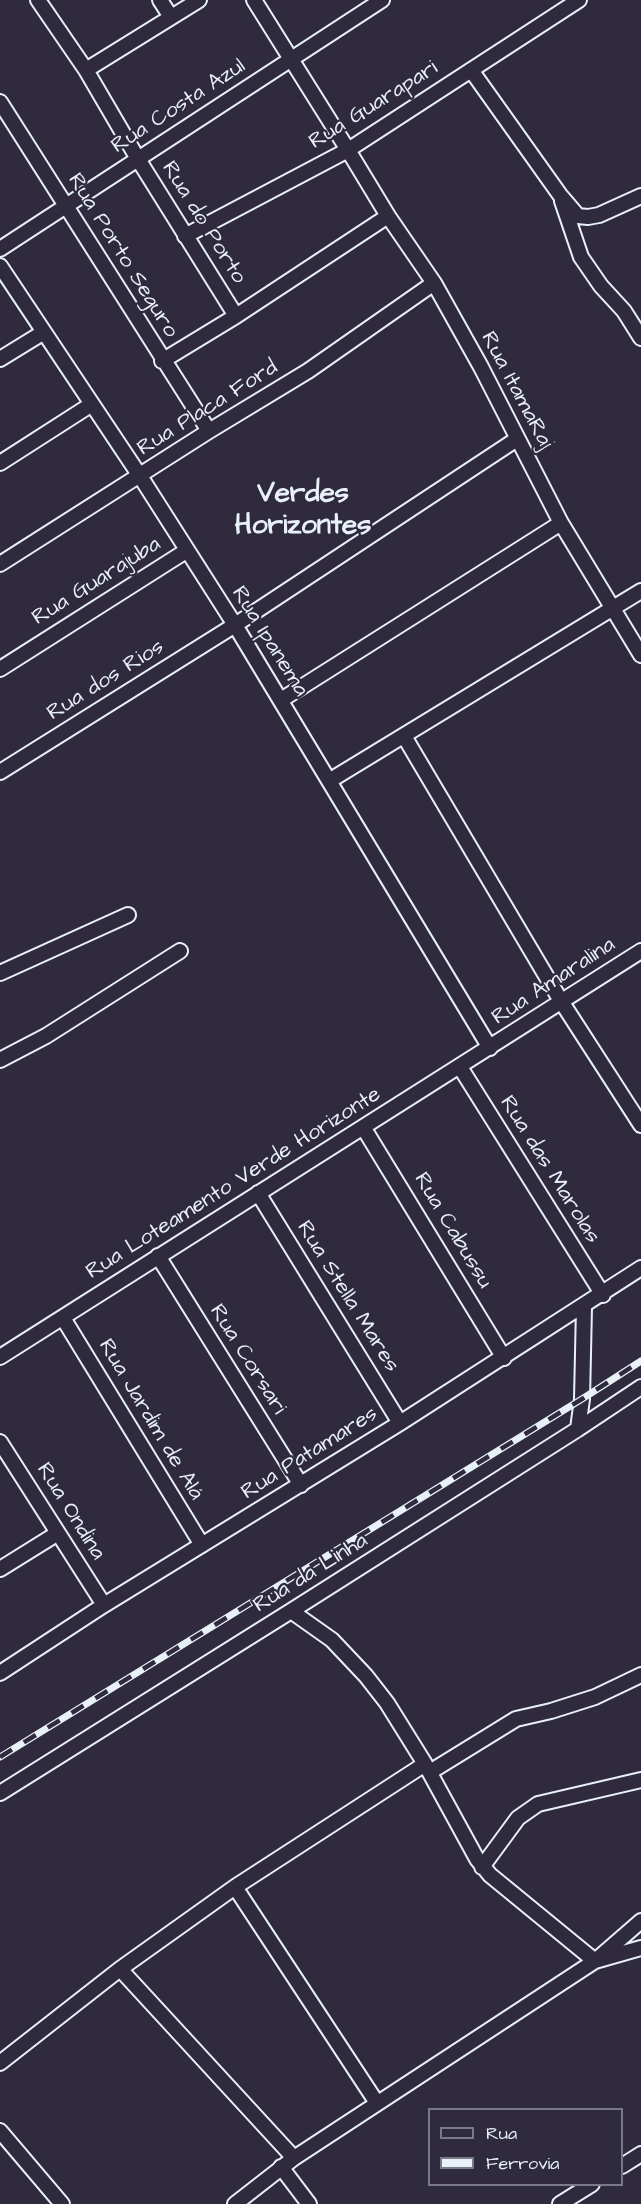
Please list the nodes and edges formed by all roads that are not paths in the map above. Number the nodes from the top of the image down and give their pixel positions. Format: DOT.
graph roads {
  1 [pos="38,0"];
  2 [pos="160,0"];
  3 [pos="198,0"];
  4 [pos="254,0"];
  5 [pos="382,0"];
  6 [pos="579,0"];
  7 [pos="171,17"];
  8 [pos="291,59"];
  9 [pos="86,70"];
  10 [pos="471,70"];
  11 [pos="0,102"];
  12 [pos="348,150"];
  13 [pos="138,159"];
  14 [pos="560,195"];
  15 [pos="641,196"];
  16 [pos="65,205"];
  17 [pos="388,216"];
  18 [pos="185,236"];
  19 [pos="0,249"];
  20 [pos="0,266"];
  21 [pos="434,283"];
  22 [pos="236,316"];
  23 [pos="44,332"];
  24 [pos="641,338"];
  25 [pos="0,359"];
  26 [pos="162,361"];
  27 [pos="92,405"];
  28 [pos="209,431"];
  29 [pos="518,439"];
  30 [pos="0,463"];
  31 [pos="140,476"];
  32 [pos="561,523"];
  33 [pos="186,551"];
  34 [pos="0,564"];
  35 [pos="641,591"];
  36 [pos="613,608"];
  37 [pos="235,625"];
  38 [pos="641,655"];
  39 [pos="0,669"];
  40 [pos="281,700"];
  41 [pos="404,736"];
  42 [pos="0,772"];
  43 [pos="329,781"];
  44 [pos="128,915"];
  45 [pos="180,951"];
  46 [pos="641,951"];
  47 [pos="0,973"];
  48 [pos="561,1001"];
  49 [pos="490,1048"];
  50 [pos="0,1060"];
  51 [pos="460,1067"];
  52 [pos="641,1125"];
  53 [pos="363,1127"];
  54 [pos="258,1193"];
  55 [pos="158,1256"];
  56 [pos="641,1268"];
  57 [pos="603,1295"];
  58 [pos="584,1307"];
  59 [pos="63,1318"];
  60 [pos="0,1357"];
  61 [pos="504,1358"];
  62 [pos="640,1389"];
  63 [pos="400,1424"];
  64 [pos="578,1429"];
  65 [pos="0,1442"];
  66 [pos="5,1461"];
  67 [pos="301,1485"];
  68 [pos="58,1533"];
  69 [pos="202,1545"];
  70 [pos="0,1569"];
  71 [pos="104,1605"];
  72 [pos="291,1611"];
  73 [pos="0,1672"];
  74 [pos="641,1675"];
  75 [pos="428,1768"];
  76 [pos="641,1780"];
  77 [pos="0,1793"];
  78 [pos="482,1867"];
  79 [pos="235,1887"];
  80 [pos="641,1921"];
  81 [pos="641,1948"];
  82 [pos="595,1961"];
  83 [pos="120,1969"];
  84 [pos="0,2063"];
  85 [pos="376,2103"];
  86 [pos="0,2131"];
  87 [pos="641,2154"];
  88 [pos="294,2157"];
  89 [pos="623,2165"];
  90 [pos="282,2167"];
  91 [pos="589,2186"];
  92 [pos="62,2204"];
  93 [pos="235,2204"];
  94 [pos="309,2204"];
  95 [pos="560,2204"];
  1 -- 9 [label="street, Rua do Porto"];
  2 -- 7 [label="street"];
  3 -- 7 [label="street"];
  4 -- 8 [label="street, Rua ItamaRaj"];
  5 -- 8 [label="street, Rua Costa Azul"];
  6 -- 10 [label="street, Rua Guarapari"];
  7 -- 9 [label="street"];
  8 -- 12 [label="street, Rua ItamaRaj"];
  8 -- 13 [label="street, Rua Costa Azul"];
  9 -- 13 [label="street, Rua do Porto"];
  10 -- 12 [label="street, Rua Guarapari"];
  10 -- 14 [label="street"];
  11 -- 16 [label="street, Rua Porto Seguro"];
  12 -- 17 [label="street, Rua ItamaRaj"];
  12 -- 18 [label="street, Rua Guarapari"];
  13 -- 16 [label="street, Rua Costa Azul"];
  13 -- 18 [label="street, Rua do Porto"];
  14 -- 15 [label="street"];
  14 -- 24 [label="street"];
  16 -- 19 [label="street, Rua Costa Azul"];
  16 -- 26 [label="street, Rua Porto Seguro"];
  17 -- 21 [label="street, Rua ItamaRaj"];
  17 -- 22 [label="street"];
  18 -- 22 [label="street, Rua do Porto"];
  20 -- 23 [label="street, Rua Ipanema"];
  21 -- 28 [label="street, Rua Placa Ford"];
  21 -- 29 [label="street, Rua ItamaRaj"];
  22 -- 26 [label="street"];
  23 -- 25 [label="street"];
  23 -- 27 [label="street, Rua Ipanema"];
  26 -- 28 [label="street, Rua Porto Seguro"];
  27 -- 30 [label="street"];
  27 -- 31 [label="street, Rua Ipanema"];
  28 -- 31 [label="street, Rua Placa Ford"];
  29 -- 32 [label="street, Rua ItamaRaj"];
  29 -- 37 [label="street, Rua dos Rios"];
  31 -- 33 [label="street, Rua Ipanema"];
  31 -- 34 [label="street, Rua Placa Ford"];
  32 -- 36 [label="street, Rua ItamaRaj"];
  32 -- 40 [label="street"];
  33 -- 37 [label="street, Rua Ipanema"];
  33 -- 39 [label="street, Rua Guarajuba"];
  35 -- 36 [label="street"];
  36 -- 38 [label="street, Rua ItamaRaj"];
  36 -- 41 [label="street"];
  37 -- 40 [label="street, Rua Ipanema"];
  37 -- 42 [label="street, Rua dos Rios"];
  40 -- 43 [label="street, Rua Ipanema"];
  41 -- 43 [label="street"];
  41 -- 48 [label="street"];
  43 -- 49 [label="street, Rua Ipanema"];
  44 -- 47 [label="street"];
  45 -- 50 [label="street"];
  46 -- 48 [label="street, Rua Amaralina"];
  48 -- 49 [label="street, Rua Amaralina"];
  48 -- 52 [label="street"];
  49 -- 51 [label="street, Rua Loteamento Verde Horizonte"];
  51 -- 53 [label="street, Rua Loteamento Verde Horizonte"];
  51 -- 57 [label="street, Rua das Marolas"];
  53 -- 54 [label="street, Rua Loteamento Verde Horizonte"];
  53 -- 61 [label="street, Rua Cabussu"];
  54 -- 55 [label="street, Rua Loteamento Verde Horizonte"];
  54 -- 63 [label="street, Rua Stella Mares"];
  55 -- 59 [label="street, Rua Loteamento Verde Horizonte"];
  55 -- 67 [label="street, Rua Corsari"];
  56 -- 57 [label="street, Rua Patamares"];
  57 -- 58 [label="street, Rua Patamares"];
  58 -- 61 [label="street, Rua Patamares"];
  58 -- 64 [label="street"];
  59 -- 60 [label="street, Rua Loteamento Verde Horizonte"];
  59 -- 69 [label="street, Rua Jardim de Alá"];
  61 -- 63 [label="street, Rua Patamares"];
  62 -- 64 [label="street, Rua da Linha"];
  63 -- 67 [label="street, Rua Patamares"];
  64 -- 72 [label="street, Rua da Linha"];
  65 -- 66 [label="street, Rua Ondina"];
  66 -- 68 [label="street, Rua Ondina"];
  67 -- 69 [label="street, Rua Patamares"];
  68 -- 70 [label="street"];
  68 -- 71 [label="street, Rua Ondina"];
  69 -- 71 [label="street, Rua Patamares"];
  71 -- 73 [label="street, Rua Patamares"];
  72 -- 75 [label="street"];
  72 -- 77 [label="street, Rua da Linha"];
  74 -- 75 [label="street"];
  75 -- 78 [label="street"];
  75 -- 79 [label="street"];
  76 -- 78 [label="street"];
  78 -- 82 [label="street"];
  79 -- 83 [label="street"];
  79 -- 85 [label="street"];
  80 -- 82 [label="street"];
  81 -- 82 [label="street"];
  82 -- 85 [label="street"];
  83 -- 84 [label="street"];
  83 -- 88 [label="street"];
  85 -- 88 [label="street"];
  86 -- 92 [label="street"];
  87 -- 89 [label="street"];
  88 -- 90 [label="street"];
  90 -- 93 [label="street"];
  90 -- 94 [label="street"];
  91 -- 95 [label="street"];
}
